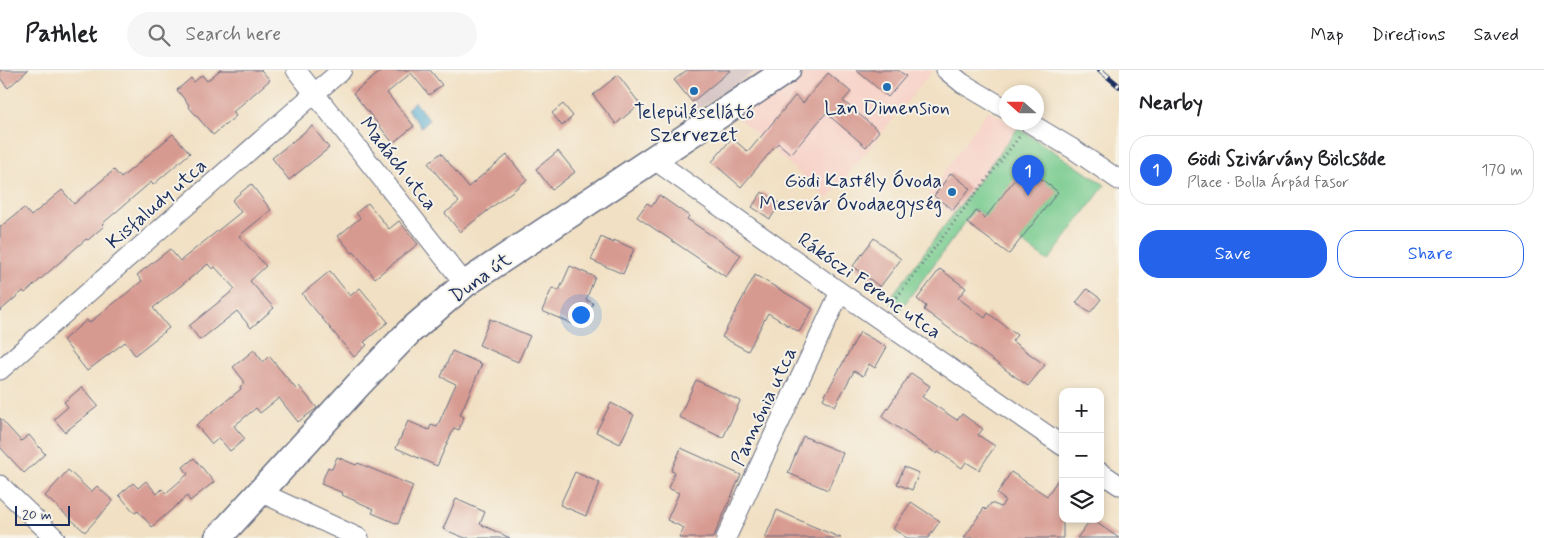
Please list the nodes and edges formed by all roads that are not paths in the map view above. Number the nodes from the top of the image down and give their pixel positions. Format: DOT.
graph roads {
  1 [pos="296,70"];
  2 [pos="342,70"];
  3 [pos="787,70"];
  4 [pos="946,70"];
  5 [pos="315,93"];
  6 [pos="999,105"];
  7 [pos="1032,130"];
  8 [pos="653,159"];
  9 [pos="1119,180"];
  10 [pos="465,284"];
  11 [pos="840,292"];
  12 [pos="0,370"];
  13 [pos="1059,443"];
  14 [pos="1104,475"];
  15 [pos="0,485"];
  16 [pos="1119,485"];
  17 [pos="260,492"];
  18 [pos="55,538"];
  19 [pos="218,538"];
  20 [pos="359,538"];
  21 [pos="726,538"];
  1 -- 5 [label="street, Madách utca"];
  2 -- 5 [label="street, Kisfaludy utca"];
  3 -- 8 [label="street, Duna út"];
  4 -- 6 [label="street"];
  5 -- 10 [label="street, Madách utca"];
  5 -- 12 [label="street, Kisfaludy utca"];
  7 -- 9 [label="street"];
  8 -- 10 [label="street, Duna út"];
  8 -- 11 [label="street, Rákóczi Ferenc utca"];
  10 -- 17 [label="street, Duna út"];
  11 -- 13 [label="street, Rákóczi Ferenc utca"];
  11 -- 21 [label="street, Pannónia utca"];
  14 -- 16 [label="street"];
  15 -- 18 [label="street"];
  17 -- 19 [label="street, Duna út"];
  17 -- 20 [label="street"];
}
